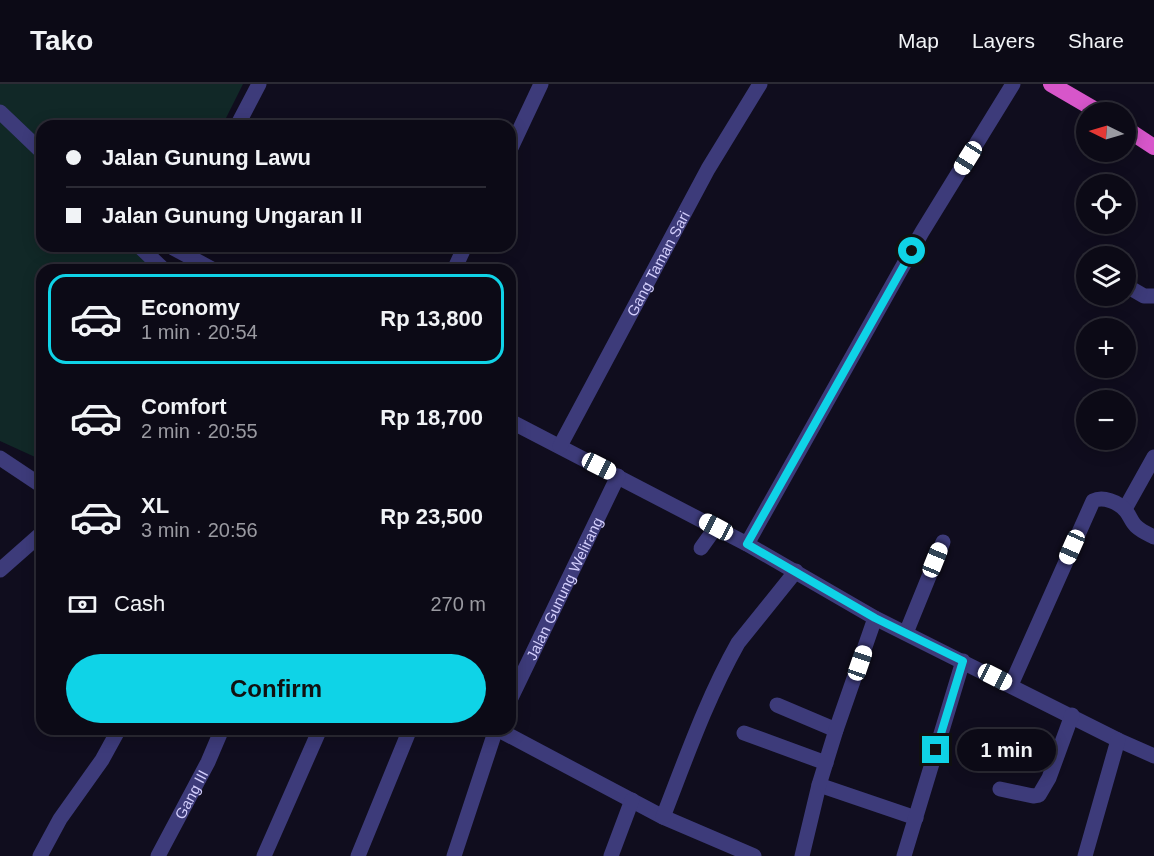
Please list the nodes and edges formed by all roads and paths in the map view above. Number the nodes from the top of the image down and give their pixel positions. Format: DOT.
graph roads {
  1 [pos="259,84"];
  2 [pos="541,84"];
  3 [pos="760,84"];
  4 [pos="1013,84"];
  5 [pos="1051,84"];
  6 [pos="1082,102"];
  7 [pos="0,112"];
  8 [pos="240,120"];
  9 [pos="1136,135"];
  10 [pos="516,137"];
  11 [pos="36,147"];
  12 [pos="1154,147"];
  13 [pos="144,252"];
  14 [pos="182,252"];
  15 [pos="157,264"];
  16 [pos="203,264"];
  17 [pos="1136,291"];
  18 [pos="1154,296"];
  19 [pos="516,424"];
  20 [pos="560,446"];
  21 [pos="1154,457"];
  22 [pos="0,458"];
  23 [pos="618,476"];
  24 [pos="36,482"];
  25 [pos="1125,509"];
  26 [pos="716,527"];
  27 [pos="1154,537"];
  28 [pos="36,538"];
  29 [pos="943,542"];
  30 [pos="747,544"];
  31 [pos="701,548"];
  32 [pos="0,570"];
  33 [pos="796,571"];
  34 [pos="875,618"];
  35 [pos="906,633"];
  36 [pos="963,661"];
  37 [pos="1011,685"];
  38 [pos="516,688"];
  39 [pos="777,705"];
  40 [pos="1072,715"];
  41 [pos="836,730"];
  42 [pos="744,734"];
  43 [pos="116,735"];
  44 [pos="219,735"];
  45 [pos="317,735"];
  46 [pos="408,735"];
  47 [pos="494,735"];
  48 [pos="507,735"];
  49 [pos="1118,740"];
  50 [pos="1154,756"];
  51 [pos="826,763"];
  52 [pos="819,785"];
  53 [pos="999,789"];
  54 [pos="632,800"];
  55 [pos="663,817"];
  56 [pos="916,818"];
  57 [pos="40,856"];
  58 [pos="158,856"];
  59 [pos="264,856"];
  60 [pos="358,856"];
  61 [pos="454,856"];
  62 [pos="611,856"];
  63 [pos="754,856"];
  64 [pos="802,856"];
  65 [pos="904,856"];
  66 [pos="1085,856"];
  1 -- 8 [label="street"];
  2 -- 10 [label="street"];
  3 -- 20 [label="street, Gang Taman Sari"];
  4 -- 30 [label="street"];
  5 -- 6 [label="highway"];
  7 -- 11 [label="street"];
  9 -- 12 [label="highway"];
  13 -- 15 [label="street"];
  14 -- 16 [label="street"];
  17 -- 18 [label="street"];
  19 -- 20 [label="street"];
  20 -- 23 [label="street"];
  21 -- 25 [label="street"];
  22 -- 24 [label="street"];
  23 -- 26 [label="street"];
  23 -- 38 [label="street, Jalan Gunung Welirang"];
  25 -- 27 [label="street"];
  25 -- 37 [label="street"];
  26 -- 30 [label="street"];
  26 -- 31 [label="street"];
  28 -- 32 [label="street"];
  29 -- 35 [label="street"];
  30 -- 33 [label="street"];
  33 -- 34 [label="street"];
  33 -- 55 [label="street"];
  34 -- 35 [label="street"];
  34 -- 41 [label="street"];
  35 -- 36 [label="street"];
  36 -- 37 [label="street"];
  36 -- 56 [label="street"];
  37 -- 40 [label="street"];
  39 -- 41 [label="street"];
  40 -- 49 [label="street"];
  40 -- 53 [label="street"];
  41 -- 51 [label="street"];
  42 -- 51 [label="street"];
  43 -- 57 [label="street"];
  44 -- 58 [label="street, Gang III"];
  45 -- 59 [label="street"];
  46 -- 60 [label="street"];
  47 -- 61 [label="street"];
  48 -- 54 [label="street"];
  49 -- 50 [label="street"];
  49 -- 66 [label="street"];
  51 -- 52 [label="street"];
  52 -- 56 [label="street"];
  52 -- 64 [label="street"];
  54 -- 55 [label="street"];
  54 -- 62 [label="street"];
  55 -- 63 [label="street"];
  56 -- 65 [label="street"];
}
